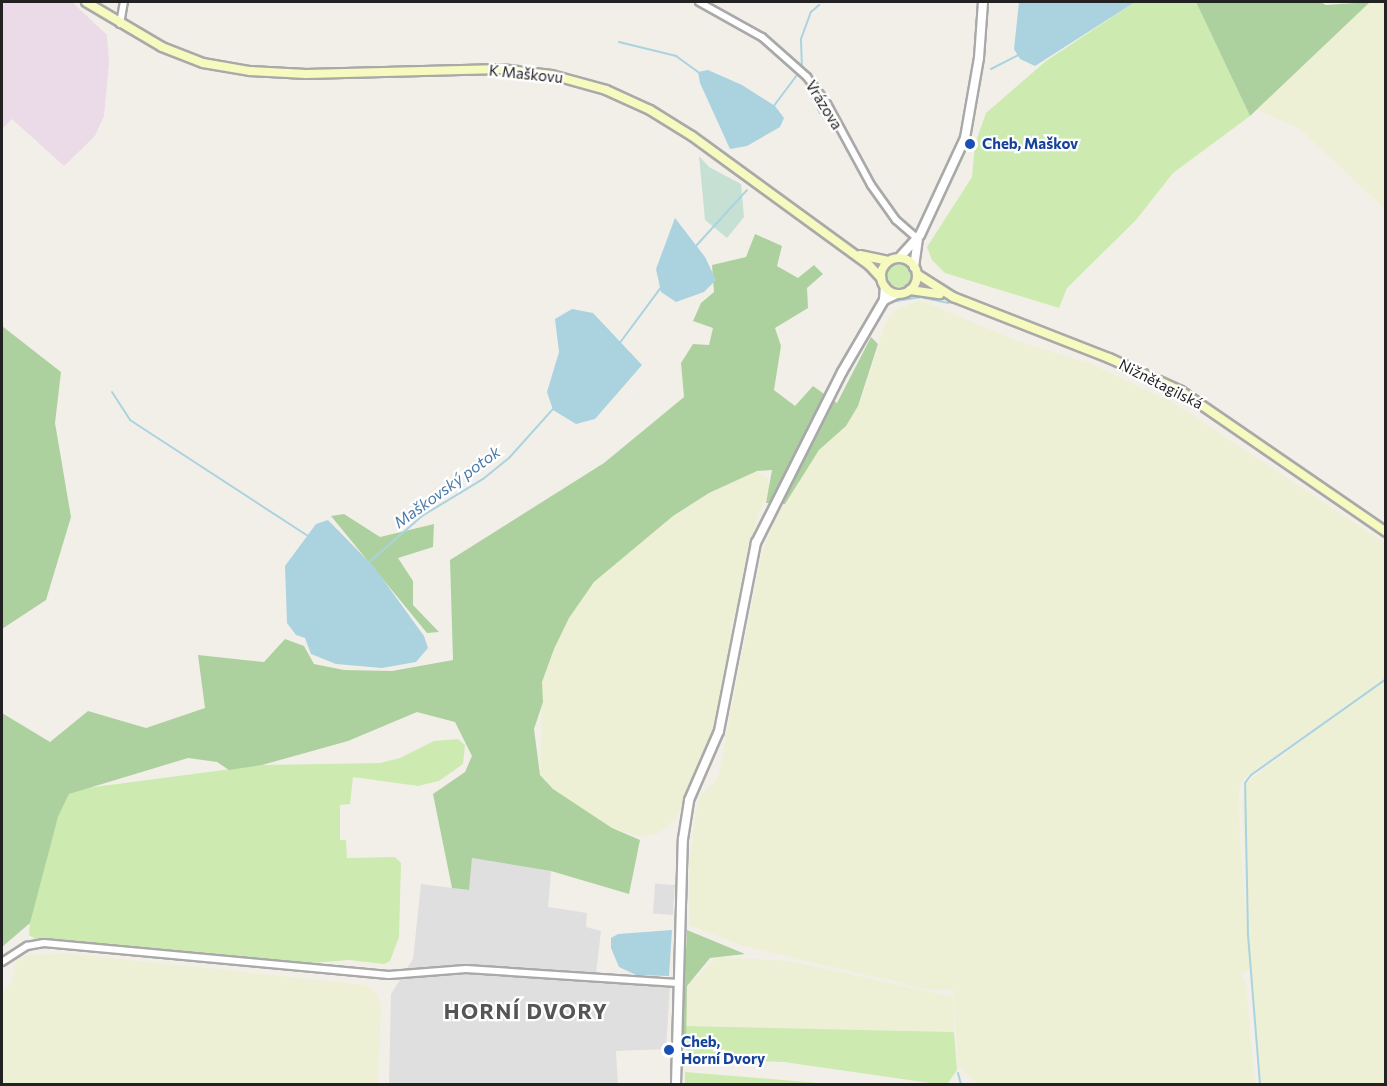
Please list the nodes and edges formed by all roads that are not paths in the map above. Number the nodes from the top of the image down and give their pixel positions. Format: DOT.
graph roads {
  1 [pos="86,2"];
  2 [pos="124,2"];
  3 [pos="699,2"];
  4 [pos="983,2"];
  5 [pos="120,25"];
  6 [pos="918,239"];
  7 [pos="851,252"];
  8 [pos="900,257"];
  9 [pos="888,261"];
  10 [pos="916,270"];
  11 [pos="880,278"];
  12 [pos="885,287"];
  13 [pos="910,290"];
  14 [pos="897,294"];
  15 [pos="952,297"];
  16 [pos="884,300"];
  17 [pos="1386,532"];
  18 [pos="2,962"];
  19 [pos="678,984"];
  20 [pos="676,1084"];
  1 -- 5 [label="main road, K Maškovu"];
  2 -- 5 [label="street"];
  3 -- 6 [label="street, Vrázova"];
  4 -- 6 [label="street"];
  5 -- 7 [label="main road, K Maškovu"];
  6 -- 8 [label="street"];
  6 -- 10 [label="street"];
  7 -- 9 [label="main road"];
  7 -- 11 [label="main road, K Maškovu"];
  8 -- 9 [label="main road"];
  8 -- 10 [label="main road"];
  9 -- 11 [label="main road"];
  10 -- 13 [label="main road"];
  10 -- 15 [label="main road, Nižnětagilská"];
  11 -- 12 [label="main road"];
  12 -- 14 [label="main road"];
  12 -- 16 [label="street"];
  13 -- 14 [label="main road"];
  13 -- 15 [label="main road"];
  14 -- 16 [label="street"];
  15 -- 17 [label="main road, Nižnětagilská"];
  16 -- 19 [label="street"];
  18 -- 19 [label="street"];
  19 -- 20 [label="street"];
}
